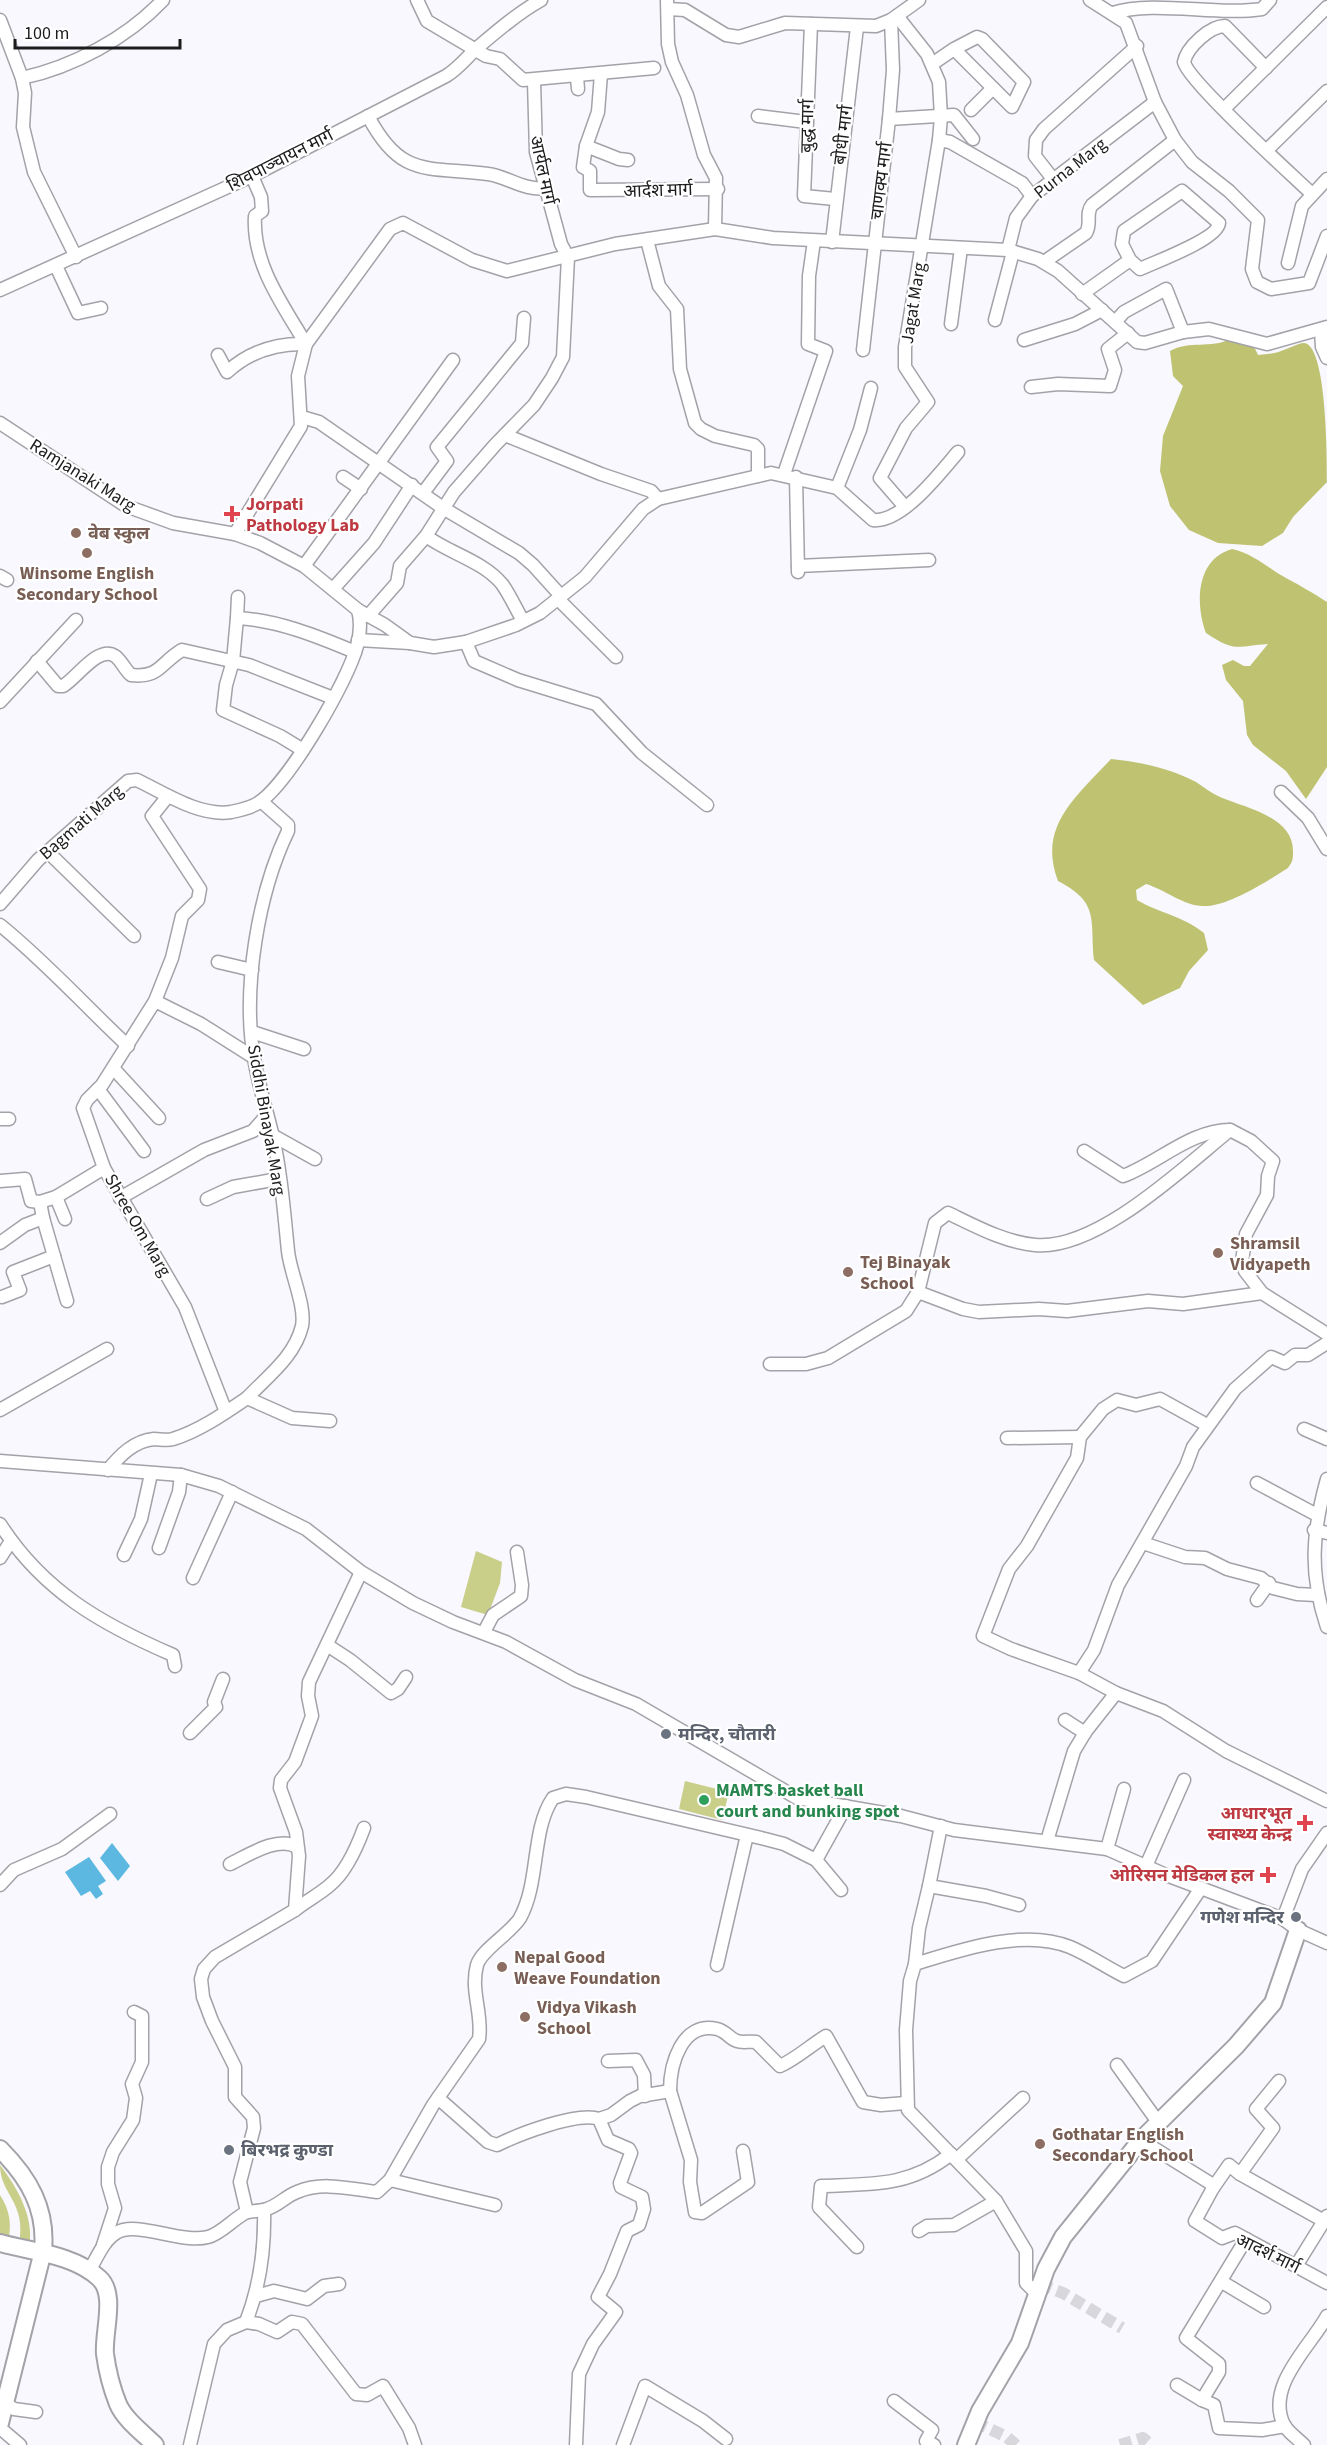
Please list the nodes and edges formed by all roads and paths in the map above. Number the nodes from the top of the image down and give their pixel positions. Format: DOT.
graph roads {
  1 [pos="163,0"];
  2 [pos="417,0"];
  3 [pos="541,0"];
  4 [pos="919,0"];
  5 [pos="1090,0"];
  6 [pos="1270,0"];
  7 [pos="668,4"];
  8 [pos="688,5"];
  9 [pos="1327,7"];
  10 [pos="1113,13"];
  11 [pos="894,18"];
  12 [pos="0,20"];
  13 [pos="811,24"];
  14 [pos="856,27"];
  15 [pos="1137,46"];
  16 [pos="954,49"];
  17 [pos="475,50"];
  18 [pos="932,64"];
  19 [pos="654,68"];
  20 [pos="1266,68"];
  21 [pos="602,74"];
  22 [pos="22,78"];
  23 [pos="534,81"];
  24 [pos="993,88"];
  25 [pos="1327,91"];
  26 [pos="1155,102"];
  27 [pos="1224,109"];
  28 [pos="972,110"];
  29 [pos="368,116"];
  30 [pos="758,116"];
  31 [pos="941,117"];
  32 [pos="889,119"];
  33 [pos="806,122"];
  34 [pos="973,139"];
  35 [pos="939,140"];
  36 [pos="1174,140"];
  37 [pos="586,146"];
  38 [pos="1267,150"];
  39 [pos="622,157"];
  40 [pos="252,176"];
  41 [pos="1053,179"];
  42 [pos="1327,179"];
  43 [pos="546,188"];
  44 [pos="718,189"];
  45 [pos="1312,195"];
  46 [pos="1032,196"];
  47 [pos="835,199"];
  48 [pos="715,229"];
  49 [pos="1327,236"];
  50 [pos="647,240"];
  51 [pos="814,241"];
  52 [pos="832,242"];
  53 [pos="873,244"];
  54 [pos="923,248"];
  55 [pos="961,248"];
  56 [pos="1010,251"];
  57 [pos="76,257"];
  58 [pos="568,257"];
  59 [pos="1130,260"];
  60 [pos="1044,262"];
  61 [pos="1288,262"];
  62 [pos="56,266"];
  63 [pos="0,290"];
  64 [pos="1082,294"];
  65 [pos="101,308"];
  66 [pos="1102,310"];
  67 [pos="524,318"];
  68 [pos="995,320"];
  69 [pos="1116,321"];
  70 [pos="951,324"];
  71 [pos="1324,328"];
  72 [pos="1183,332"];
  73 [pos="1128,333"];
  74 [pos="1024,340"];
  75 [pos="306,344"];
  76 [pos="862,350"];
  77 [pos="218,355"];
  78 [pos="1327,358"];
  79 [pos="453,360"];
  80 [pos="1031,387"];
  81 [pos="871,388"];
  82 [pos="302,417"];
  83 [pos="0,423"];
  84 [pos="506,435"];
  85 [pos="958,452"];
  86 [pos="378,462"];
  87 [pos="790,475"];
  88 [pos="758,476"];
  89 [pos="343,477"];
  90 [pos="412,485"];
  91 [pos="837,488"];
  92 [pos="361,489"];
  93 [pos="423,493"];
  94 [pos="658,499"];
  95 [pos="905,507"];
  96 [pos="443,508"];
  97 [pos="235,534"];
  98 [pos="426,536"];
  99 [pos="929,560"];
  100 [pos="304,566"];
  101 [pos="333,589"];
  102 [pos="238,597"];
  103 [pos="559,598"];
  104 [pos="363,613"];
  105 [pos="237,618"];
  106 [pos="76,620"];
  107 [pos="523,621"];
  108 [pos="466,642"];
  109 [pos="410,643"];
  110 [pos="356,646"];
  111 [pos="616,657"];
  112 [pos="37,661"];
  113 [pos="233,661"];
  114 [pos="333,698"];
  115 [pos="0,702"];
  116 [pos="303,750"];
  117 [pos="1281,792"];
  118 [pos="168,796"];
  119 [pos="261,801"];
  120 [pos="707,805"];
  121 [pos="1327,849"];
  122 [pos="48,852"];
  123 [pos="0,904"];
  124 [pos="0,925"];
  125 [pos="134,936"];
  126 [pos="218,962"];
  127 [pos="252,970"];
  128 [pos="155,1001"];
  129 [pos="252,1032"];
  130 [pos="128,1046"];
  131 [pos="304,1048"];
  132 [pos="253,1057"];
  133 [pos="113,1068"];
  134 [pos="98,1089"];
  135 [pos="267,1115"];
  136 [pos="159,1118"];
  137 [pos="1230,1130"];
  138 [pos="272,1135"];
  139 [pos="144,1151"];
  140 [pos="1084,1151"];
  141 [pos="315,1159"];
  142 [pos="104,1168"];
  143 [pos="278,1179"];
  144 [pos="0,1181"];
  145 [pos="56,1197"];
  146 [pos="120,1198"];
  147 [pos="207,1199"];
  148 [pos="40,1202"];
  149 [pos="44,1218"];
  150 [pos="65,1219"];
  151 [pos="0,1243"];
  152 [pos="54,1256"];
  153 [pos="918,1292"];
  154 [pos="1262,1293"];
  155 [pos="2,1297"];
  156 [pos="67,1301"];
  157 [pos="1327,1334"];
  158 [pos="1327,1343"];
  159 [pos="107,1349"];
  160 [pos="770,1364"];
  161 [pos="247,1398"];
  162 [pos="0,1410"];
  163 [pos="226,1412"];
  164 [pos="330,1421"];
  165 [pos="1207,1425"];
  166 [pos="1304,1429"];
  167 [pos="1080,1437"];
  168 [pos="1007,1438"];
  169 [pos="1327,1439"];
  170 [pos="0,1461"];
  171 [pos="108,1470"];
  172 [pos="151,1474"];
  173 [pos="181,1475"];
  174 [pos="1327,1479"];
  175 [pos="1257,1483"];
  176 [pos="232,1492"];
  177 [pos="1317,1515"];
  178 [pos="0,1524"];
  179 [pos="1314,1530"];
  180 [pos="1327,1533"];
  181 [pos="11,1541"];
  182 [pos="1143,1543"];
  183 [pos="159,1548"];
  184 [pos="517,1552"];
  185 [pos="124,1555"];
  186 [pos="0,1558"];
  187 [pos="361,1572"];
  188 [pos="193,1578"];
  189 [pos="1269,1583"];
  190 [pos="1316,1595"];
  191 [pos="1257,1600"];
  192 [pos="1327,1627"];
  193 [pos="484,1632"];
  194 [pos="327,1646"];
  195 [pos="175,1666"];
  196 [pos="1080,1673"];
  197 [pos="406,1677"];
  198 [pos="224,1679"];
  199 [pos="1116,1693"];
  200 [pos="1065,1720"];
  201 [pos="190,1733"];
  202 [pos="1085,1733"];
  203 [pos="1184,1780"];
  204 [pos="1124,1789"];
  205 [pos="1327,1801"];
  206 [pos="846,1806"];
  207 [pos="110,1814"];
  208 [pos="941,1826"];
  209 [pos="364,1828"];
  210 [pos="1327,1833"];
  211 [pos="747,1834"];
  212 [pos="1047,1841"];
  213 [pos="297,1846"];
  214 [pos="1107,1849"];
  215 [pos="816,1860"];
  216 [pos="230,1864"];
  217 [pos="1146,1866"];
  218 [pos="1,1881"];
  219 [pos="929,1886"];
  220 [pos="1201,1888"];
  221 [pos="841,1890"];
  222 [pos="1019,1905"];
  223 [pos="295,1910"];
  224 [pos="1283,1919"];
  225 [pos="1298,1930"];
  226 [pos="1327,1943"];
  227 [pos="915,1964"];
  228 [pos="717,1965"];
  229 [pos="134,2012"];
  230 [pos="608,2061"];
  231 [pos="1118,2065"];
  232 [pos="1279,2081"];
  233 [pos="670,2091"];
  234 [pos="645,2096"];
  235 [pos="438,2098"];
  236 [pos="1023,2098"];
  237 [pos="906,2103"];
  238 [pos="599,2119"];
  239 [pos="1158,2122"];
  240 [pos="1141,2140"];
  241 [pos="0,2149"];
  242 [pos="743,2151"];
  243 [pos="954,2157"];
  244 [pos="1240,2174"];
  245 [pos="390,2180"];
  246 [pos="1213,2188"];
  247 [pos="996,2201"];
  248 [pos="495,2205"];
  249 [pos="264,2210"];
  250 [pos="247,2212"];
  251 [pos="1325,2219"];
  252 [pos="919,2232"];
  253 [pos="1246,2239"];
  254 [pos="0,2243"];
  255 [pos="103,2245"];
  256 [pos="857,2247"];
  257 [pos="36,2251"];
  258 [pos="1296,2266"];
  259 [pos="89,2271"];
  260 [pos="1221,2282"];
  261 [pos="1327,2283"];
  262 [pos="339,2284"];
  263 [pos="1038,2294"];
  264 [pos="256,2296"];
  265 [pos="1264,2307"];
  266 [pos="1327,2316"];
  267 [pos="246,2322"];
  268 [pos="1177,2385"];
  269 [pos="1202,2400"];
  270 [pos="894,2401"];
  271 [pos="4,2403"];
  272 [pos="36,2412"];
  273 [pos="0,2423"];
  274 [pos="1285,2426"];
  275 [pos="0,2428"];
  276 [pos="726,2439"];
  277 [pos="20,2445"];
  278 [pos="155,2445"];
  279 [pos="190,2445"];
  280 [pos="415,2445"];
  281 [pos="576,2445"];
  282 [pos="624,2445"];
  283 [pos="934,2445"];
  284 [pos="966,2445"];
  285 [pos="1304,2445"];
  1 -- 22 [label="street"];
  2 -- 17 [label="street"];
  3 -- 17 [label="street, शिवपाञ्चायन मार्ग"];
  4 -- 11 [label="street"];
  5 -- 10 [label="street"];
  6 -- 10 [label="street"];
  7 -- 8 [label="street"];
  7 -- 44 [label="street"];
  8 -- 13 [label="street"];
  9 -- 20 [label="street"];
  10 -- 15 [label="street"];
  11 -- 14 [label="street"];
  11 -- 18 [label="street, Jagat Marg"];
  11 -- 32 [label="street, चाणक्य मार्ग"];
  12 -- 22 [label="street"];
  13 -- 14 [label="street"];
  13 -- 33 [label="street, बुद्ध मार्ग"];
  14 -- 47 [label="street, बोधी मार्ग"];
  15 -- 26 [label="street"];
  15 -- 41 [label="street"];
  16 -- 18 [label="street"];
  16 -- 24 [label="street"];
  16 -- 24 [label="street"];
  17 -- 23 [label="street"];
  17 -- 29 [label="street, शिवपाञ्चायन मार्ग"];
  18 -- 31 [label="street, Jagat Marg"];
  19 -- 21 [label="street"];
  20 -- 27 [label="street"];
  20 -- 27 [label="street"];
  21 -- 23 [label="street"];
  21 -- 37 [label="street"];
  22 -- 57 [label="street"];
  23 -- 43 [label="street, आर्यल मार्ग"];
  24 -- 28 [label="street"];
  25 -- 38 [label="street"];
  26 -- 36 [label="street"];
  26 -- 41 [label="street, Purna Marg"];
  27 -- 38 [label="street"];
  29 -- 40 [label="street, शिवपाञ्चायन मार्ग"];
  29 -- 43 [label="street"];
  30 -- 33 [label="street"];
  31 -- 32 [label="street, चाणक्य मार्ग"];
  31 -- 34 [label="street"];
  31 -- 35 [label="street, Jagat Marg"];
  32 -- 53 [label="street, चाणक्य मार्ग"];
  33 -- 47 [label="street, बुद्ध मार्ग"];
  35 -- 46 [label="street"];
  35 -- 54 [label="street, Jagat Marg"];
  36 -- 49 [label="street"];
  36 -- 60 [label="street"];
  37 -- 39 [label="street"];
  37 -- 44 [label="street, आर्दश मार्ग"];
  38 -- 45 [label="street"];
  40 -- 57 [label="street, शिवपाञ्चायन मार्ग"];
  40 -- 75 [label="street"];
  41 -- 46 [label="street, Purna Marg"];
  42 -- 45 [label="street"];
  43 -- 58 [label="street, आर्यल मार्ग"];
  44 -- 48 [label="street"];
  45 -- 61 [label="street"];
  46 -- 56 [label="street, Purna Marg"];
  47 -- 52 [label="street, बोधी मार्ग"];
  48 -- 50 [label="street"];
  48 -- 51 [label="street"];
  50 -- 58 [label="street"];
  50 -- 88 [label="street"];
  51 -- 52 [label="street"];
  51 -- 87 [label="street"];
  52 -- 53 [label="street"];
  53 -- 54 [label="street"];
  53 -- 76 [label="street, चाणक्य मार्ग"];
  54 -- 55 [label="street"];
  54 -- 95 [label="street, Jagat Marg"];
  55 -- 56 [label="street"];
  55 -- 70 [label="street"];
  56 -- 60 [label="street"];
  56 -- 68 [label="street, Purna Marg"];
  57 -- 62 [label="street, शिवपाञ्चायन मार्ग"];
  58 -- 75 [label="street"];
  58 -- 84 [label="street"];
  59 -- 59 [label="street"];
  59 -- 64 [label="street"];
  60 -- 64 [label="street"];
  62 -- 63 [label="street, शिवपाञ्चायन मार्ग"];
  62 -- 65 [label="street"];
  64 -- 66 [label="street"];
  66 -- 69 [label="street"];
  66 -- 74 [label="street"];
  67 -- 93 [label="street"];
  69 -- 72 [label="street"];
  69 -- 73 [label="street"];
  71 -- 72 [label="street"];
  71 -- 78 [label="street"];
  72 -- 73 [label="street"];
  73 -- 80 [label="street"];
  75 -- 77 [label="street"];
  75 -- 82 [label="street"];
  79 -- 86 [label="street"];
  81 -- 91 [label="street"];
  82 -- 86 [label="street"];
  82 -- 97 [label="street"];
  83 -- 97 [label="street, Ramjanaki Marg"];
  84 -- 94 [label="street"];
  84 -- 96 [label="street"];
  85 -- 95 [label="street, Ramjanaki Marg"];
  86 -- 90 [label="street"];
  86 -- 92 [label="street"];
  87 -- 88 [label="street, Ramjanaki Marg"];
  87 -- 91 [label="street, Ramjanaki Marg"];
  87 -- 99 [label="street"];
  88 -- 94 [label="street, Ramjanaki Marg"];
  89 -- 92 [label="street"];
  90 -- 93 [label="street"];
  90 -- 101 [label="street"];
  91 -- 95 [label="street, Ramjanaki Marg"];
  92 -- 100 [label="street"];
  93 -- 96 [label="street"];
  94 -- 103 [label="street, Ramjanaki Marg"];
  96 -- 98 [label="street"];
  96 -- 103 [label="street"];
  97 -- 100 [label="street, Ramjanaki Marg"];
  98 -- 104 [label="street"];
  98 -- 107 [label="street"];
  100 -- 101 [label="street, Ramjanaki Marg"];
  101 -- 104 [label="street, Ramjanaki Marg"];
  102 -- 105 [label="street"];
  103 -- 107 [label="street, Ramjanaki Marg"];
  103 -- 111 [label="street"];
  104 -- 109 [label="street, Ramjanaki Marg"];
  104 -- 110 [label="street"];
  105 -- 110 [label="street"];
  105 -- 113 [label="street"];
  106 -- 112 [label="street"];
  107 -- 108 [label="street, Ramjanaki Marg"];
  108 -- 109 [label="street, Ramjanaki Marg"];
  108 -- 120 [label="street"];
  109 -- 110 [label="street"];
  110 -- 114 [label="street"];
  112 -- 113 [label="street"];
  112 -- 115 [label="street"];
  113 -- 114 [label="street"];
  113 -- 116 [label="street"];
  114 -- 116 [label="street"];
  116 -- 119 [label="street"];
  117 -- 121 [label="street"];
  118 -- 119 [label="street, Bagmati Marg"];
  118 -- 122 [label="street, Bagmati Marg"];
  118 -- 128 [label="street, Shree Om Marg"];
  119 -- 127 [label="street, Siddhi Binayak Marg"];
  122 -- 123 [label="street, Bagmati Marg"];
  122 -- 125 [label="street"];
  124 -- 130 [label="street"];
  126 -- 127 [label="street"];
  127 -- 129 [label="street, Siddhi Binayak Marg"];
  128 -- 130 [label="street, Shree Om Marg"];
  128 -- 132 [label="street"];
  129 -- 131 [label="street"];
  129 -- 132 [label="street, Siddhi Binayak Marg"];
  130 -- 133 [label="street, Shree Om Marg"];
  132 -- 135 [label="street, Siddhi Binayak Marg"];
  133 -- 134 [label="street, Shree Om Marg"];
  133 -- 136 [label="street"];
  134 -- 139 [label="street"];
  134 -- 142 [label="street, Shree Om Marg"];
  135 -- 138 [label="street, Siddhi Binayak Marg"];
  135 -- 146 [label="street"];
  137 -- 140 [label="street"];
  137 -- 153 [label="street"];
  137 -- 154 [label="street"];
  138 -- 141 [label="street"];
  138 -- 143 [label="street, Siddhi Binayak Marg"];
  142 -- 145 [label="street"];
  142 -- 146 [label="street, Shree Om Marg"];
  143 -- 147 [label="street"];
  143 -- 161 [label="street, Siddhi Binayak Marg"];
  144 -- 148 [label="street"];
  145 -- 148 [label="street"];
  145 -- 150 [label="street"];
  146 -- 163 [label="street, Shree Om Marg"];
  148 -- 149 [label="street"];
  149 -- 151 [label="street"];
  149 -- 152 [label="street"];
  152 -- 155 [label="street"];
  152 -- 156 [label="street"];
  153 -- 154 [label="street"];
  153 -- 160 [label="street"];
  154 -- 157 [label="street"];
  158 -- 165 [label="street"];
  159 -- 162 [label="street"];
  161 -- 163 [label="street, Siddhi Binayak Marg"];
  161 -- 164 [label="street"];
  163 -- 171 [label="street, Siddhi Binayak Marg"];
  165 -- 167 [label="street"];
  165 -- 182 [label="street"];
  166 -- 169 [label="street"];
  167 -- 168 [label="street"];
  167 -- 196 [label="street"];
  170 -- 171 [label="street"];
  171 -- 172 [label="street"];
  172 -- 173 [label="street"];
  172 -- 185 [label="street"];
  173 -- 176 [label="street"];
  173 -- 183 [label="street"];
  174 -- 177 [label="street"];
  175 -- 177 [label="street"];
  176 -- 187 [label="street"];
  176 -- 188 [label="street"];
  177 -- 179 [label="street"];
  178 -- 181 [label="street"];
  179 -- 180 [label="street"];
  179 -- 190 [label="street"];
  181 -- 186 [label="street"];
  181 -- 195 [label="street"];
  182 -- 189 [label="street"];
  182 -- 196 [label="street"];
  184 -- 193 [label="street"];
  187 -- 193 [label="street"];
  187 -- 194 [label="street"];
  189 -- 190 [label="street"];
  189 -- 191 [label="street"];
  190 -- 192 [label="street"];
  193 -- 206 [label="street"];
  194 -- 197 [label="street"];
  194 -- 213 [label="street"];
  196 -- 199 [label="street"];
  198 -- 201 [label="street"];
  199 -- 202 [label="street"];
  199 -- 205 [label="street"];
  200 -- 202 [label="street"];
  202 -- 212 [label="street"];
  203 -- 217 [label="street"];
  204 -- 214 [label="street"];
  206 -- 208 [label="street"];
  206 -- 215 [label="street"];
  207 -- 218 [label="street"];
  208 -- 212 [label="street"];
  208 -- 219 [label="street"];
  209 -- 223 [label="street"];
  210 -- 224 [label="street"];
  211 -- 215 [label="street"];
  211 -- 228 [label="street"];
  211 -- 235 [label="street"];
  212 -- 214 [label="street"];
  213 -- 216 [label="street"];
  213 -- 223 [label="street"];
  214 -- 217 [label="street"];
  215 -- 221 [label="street"];
  217 -- 220 [label="street"];
  219 -- 222 [label="street"];
  219 -- 227 [label="street"];
  220 -- 224 [label="street"];
  220 -- 227 [label="street"];
  223 -- 250 [label="street"];
  224 -- 225 [label="street"];
  225 -- 226 [label="street"];
  225 -- 239 [label="street"];
  227 -- 237 [label="street"];
  229 -- 255 [label="street"];
  230 -- 234 [label="street"];
  231 -- 239 [label="street"];
  232 -- 244 [label="street"];
  233 -- 234 [label="street"];
  233 -- 237 [label="street"];
  233 -- 242 [label="street"];
  234 -- 238 [label="street"];
  235 -- 238 [label="street"];
  235 -- 245 [label="street"];
  236 -- 243 [label="street"];
  237 -- 243 [label="street"];
  238 -- 281 [label="street"];
  239 -- 240 [label="street"];
  240 -- 246 [label="street"];
  240 -- 263 [label="street"];
  241 -- 257 [label="street"];
  243 -- 247 [label="street"];
  243 -- 256 [label="street"];
  244 -- 246 [label="street"];
  244 -- 251 [label="street"];
  245 -- 248 [label="street"];
  245 -- 249 [label="street"];
  246 -- 253 [label="street, आदर्श मार्ग"];
  247 -- 252 [label="street"];
  247 -- 263 [label="street"];
  249 -- 250 [label="street"];
  249 -- 264 [label="street"];
  250 -- 255 [label="street"];
  251 -- 258 [label="street"];
  253 -- 258 [label="street, आदर्श मार्ग"];
  253 -- 260 [label="street"];
  254 -- 257 [label="street"];
  255 -- 259 [label="street"];
  257 -- 259 [label="street"];
  257 -- 271 [label="street"];
  258 -- 261 [label="street, आदर्श मार्ग"];
  259 -- 278 [label="street"];
  260 -- 265 [label="street"];
  260 -- 269 [label="street"];
  262 -- 264 [label="street"];
  263 -- 284 [label="street"];
  264 -- 267 [label="street"];
  266 -- 274 [label="street"];
  267 -- 279 [label="street"];
  267 -- 280 [label="street"];
  268 -- 269 [label="street"];
  269 -- 274 [label="street"];
  270 -- 283 [label="street"];
  271 -- 272 [label="street"];
  271 -- 273 [label="street"];
  274 -- 285 [label="street"];
  275 -- 277 [label="street"];
  276 -- 282 [label="street"];
}
